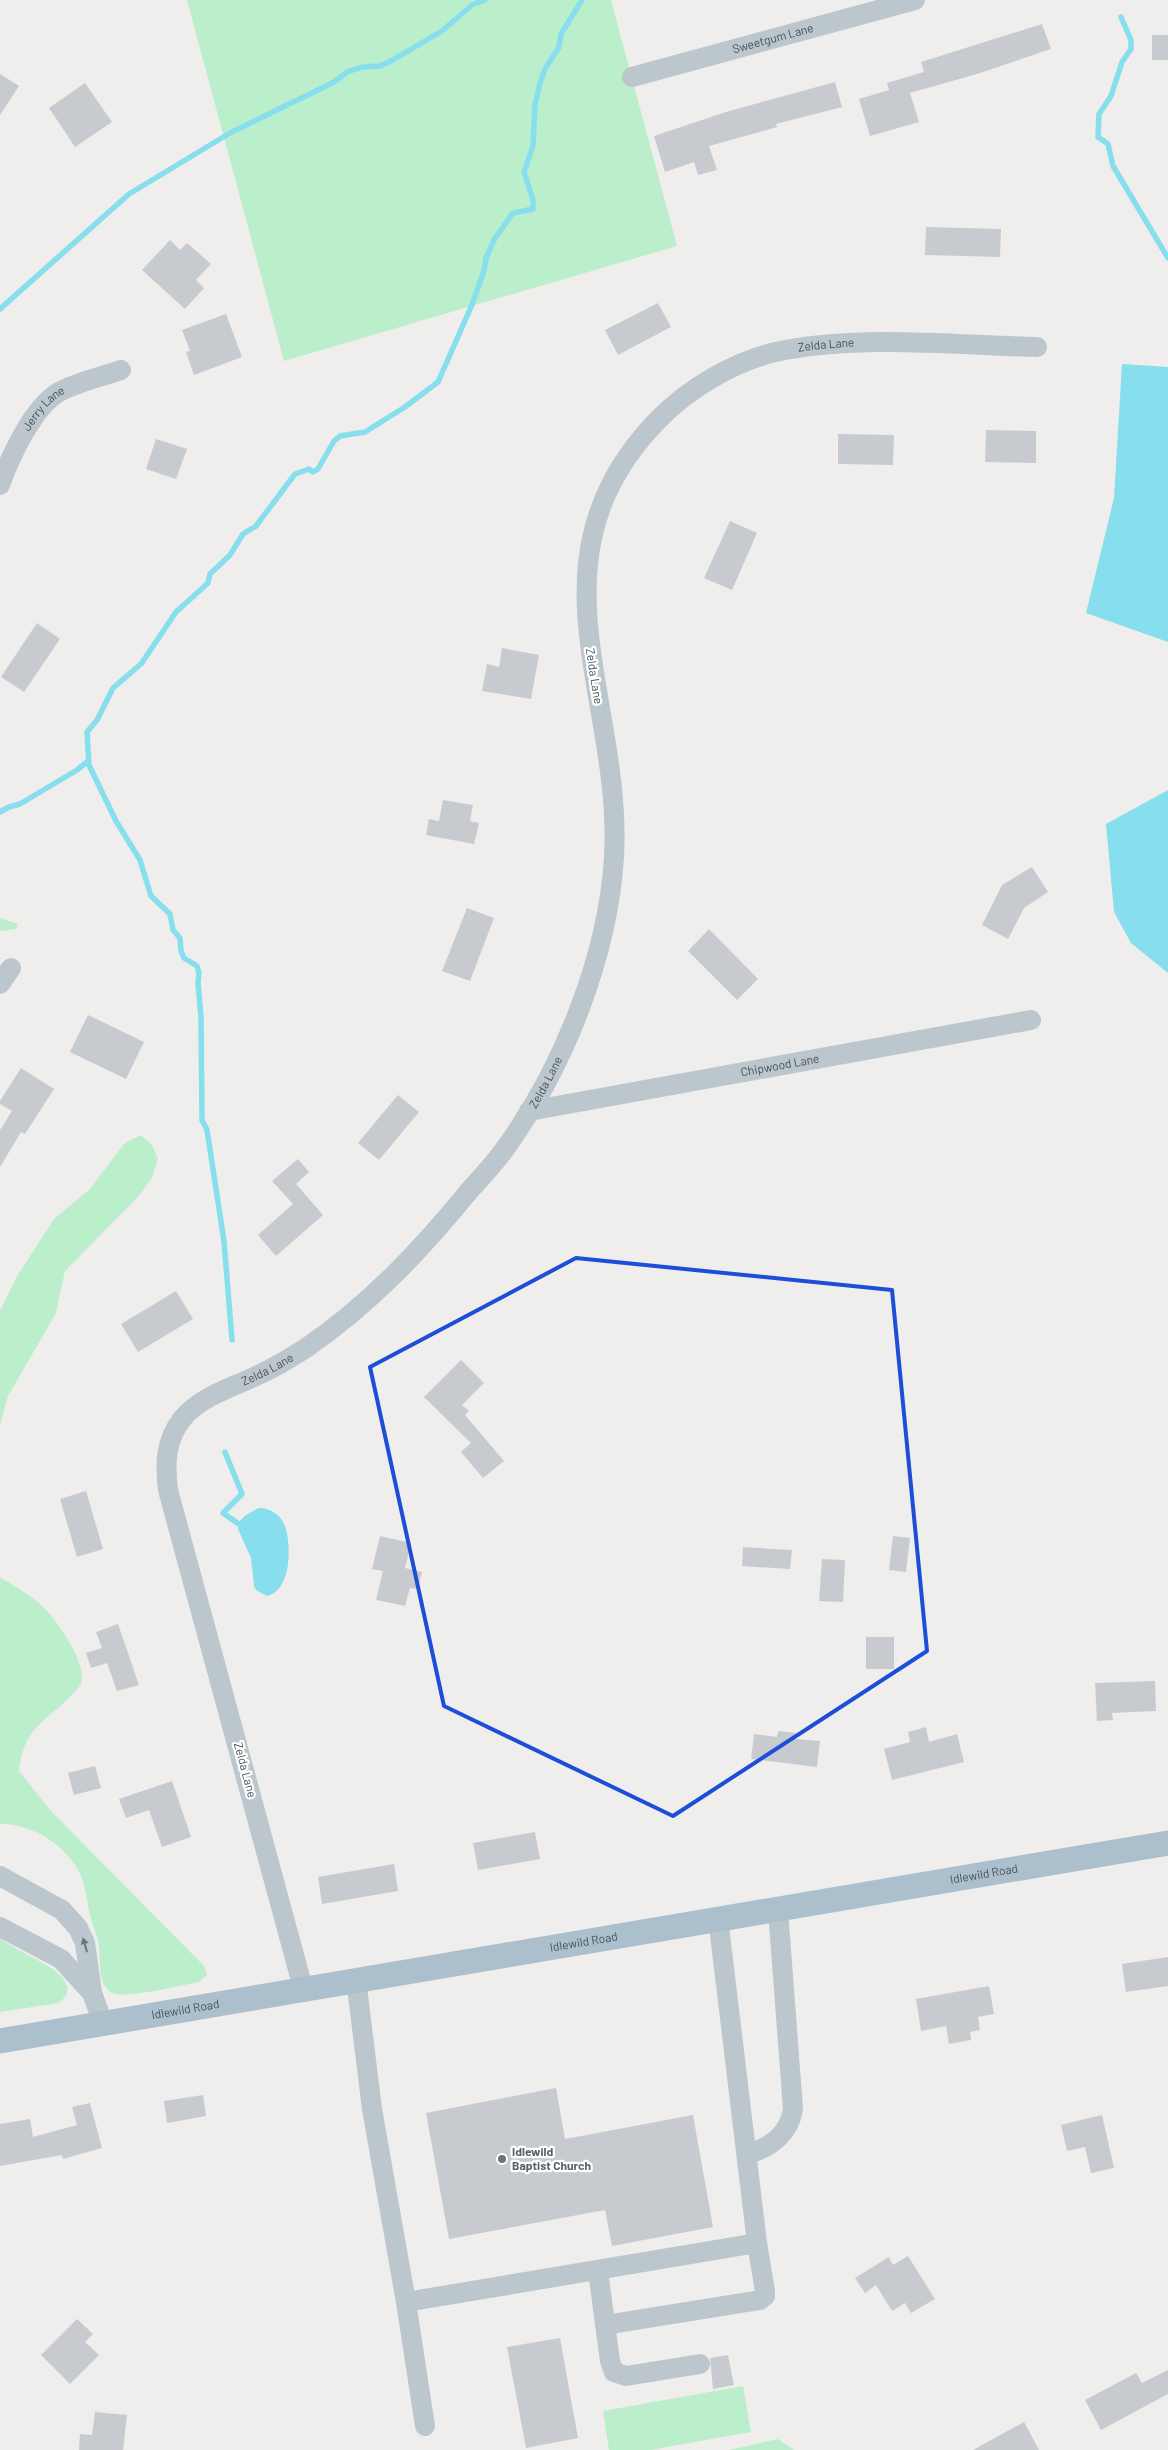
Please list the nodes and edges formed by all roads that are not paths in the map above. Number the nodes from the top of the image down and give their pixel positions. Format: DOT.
graph roads {
  1 [pos="914,0"];
  2 [pos="632,77"];
  3 [pos="1037,347"];
  4 [pos="121,370"];
  5 [pos="0,485"];
  6 [pos="1031,1020"];
  7 [pos="530,1111"];
  8 [pos="1168,1843"];
  9 [pos="0,1876"];
  10 [pos="778,1910"];
  11 [pos="718,1918"];
  12 [pos="0,1928"];
  13 [pos="356,1979"];
  14 [pos="303,1988"];
  15 [pos="92,1993"];
  16 [pos="103,2023"];
  17 [pos="0,2040"];
  18 [pos="746,2154"];
  19 [pos="757,2243"];
  20 [pos="598,2271"];
  21 [pos="406,2302"];
  22 [pos="605,2326"];
  23 [pos="700,2364"];
  24 [pos="425,2426"];
  1 -- 2 [label="street, Sweetgum Lane"];
  3 -- 7 [label="street, Zelda Lane"];
  4 -- 5 [label="street, Jerry Lane"];
  6 -- 7 [label="street, Chipwood Lane"];
  7 -- 14 [label="street, Zelda Lane"];
  8 -- 10 [label="main road, Idlewild Road"];
  15 -- 9 [label="street, one-way"];
  10 -- 11 [label="main road, Idlewild Road"];
  10 -- 18 [label="street"];
  11 -- 13 [label="main road, Idlewild Road"];
  11 -- 18 [label="street"];
  12 -- 15 [label="street"];
  13 -- 14 [label="main road, Idlewild Road"];
  13 -- 21 [label="street"];
  14 -- 16 [label="main road, Idlewild Road"];
  15 -- 16 [label="street"];
  16 -- 17 [label="main road, Idlewild Road"];
  18 -- 19 [label="street"];
  19 -- 20 [label="street"];
  19 -- 22 [label="street"];
  20 -- 21 [label="street"];
  20 -- 22 [label="street"];
  21 -- 24 [label="street"];
  22 -- 23 [label="street"];
}
